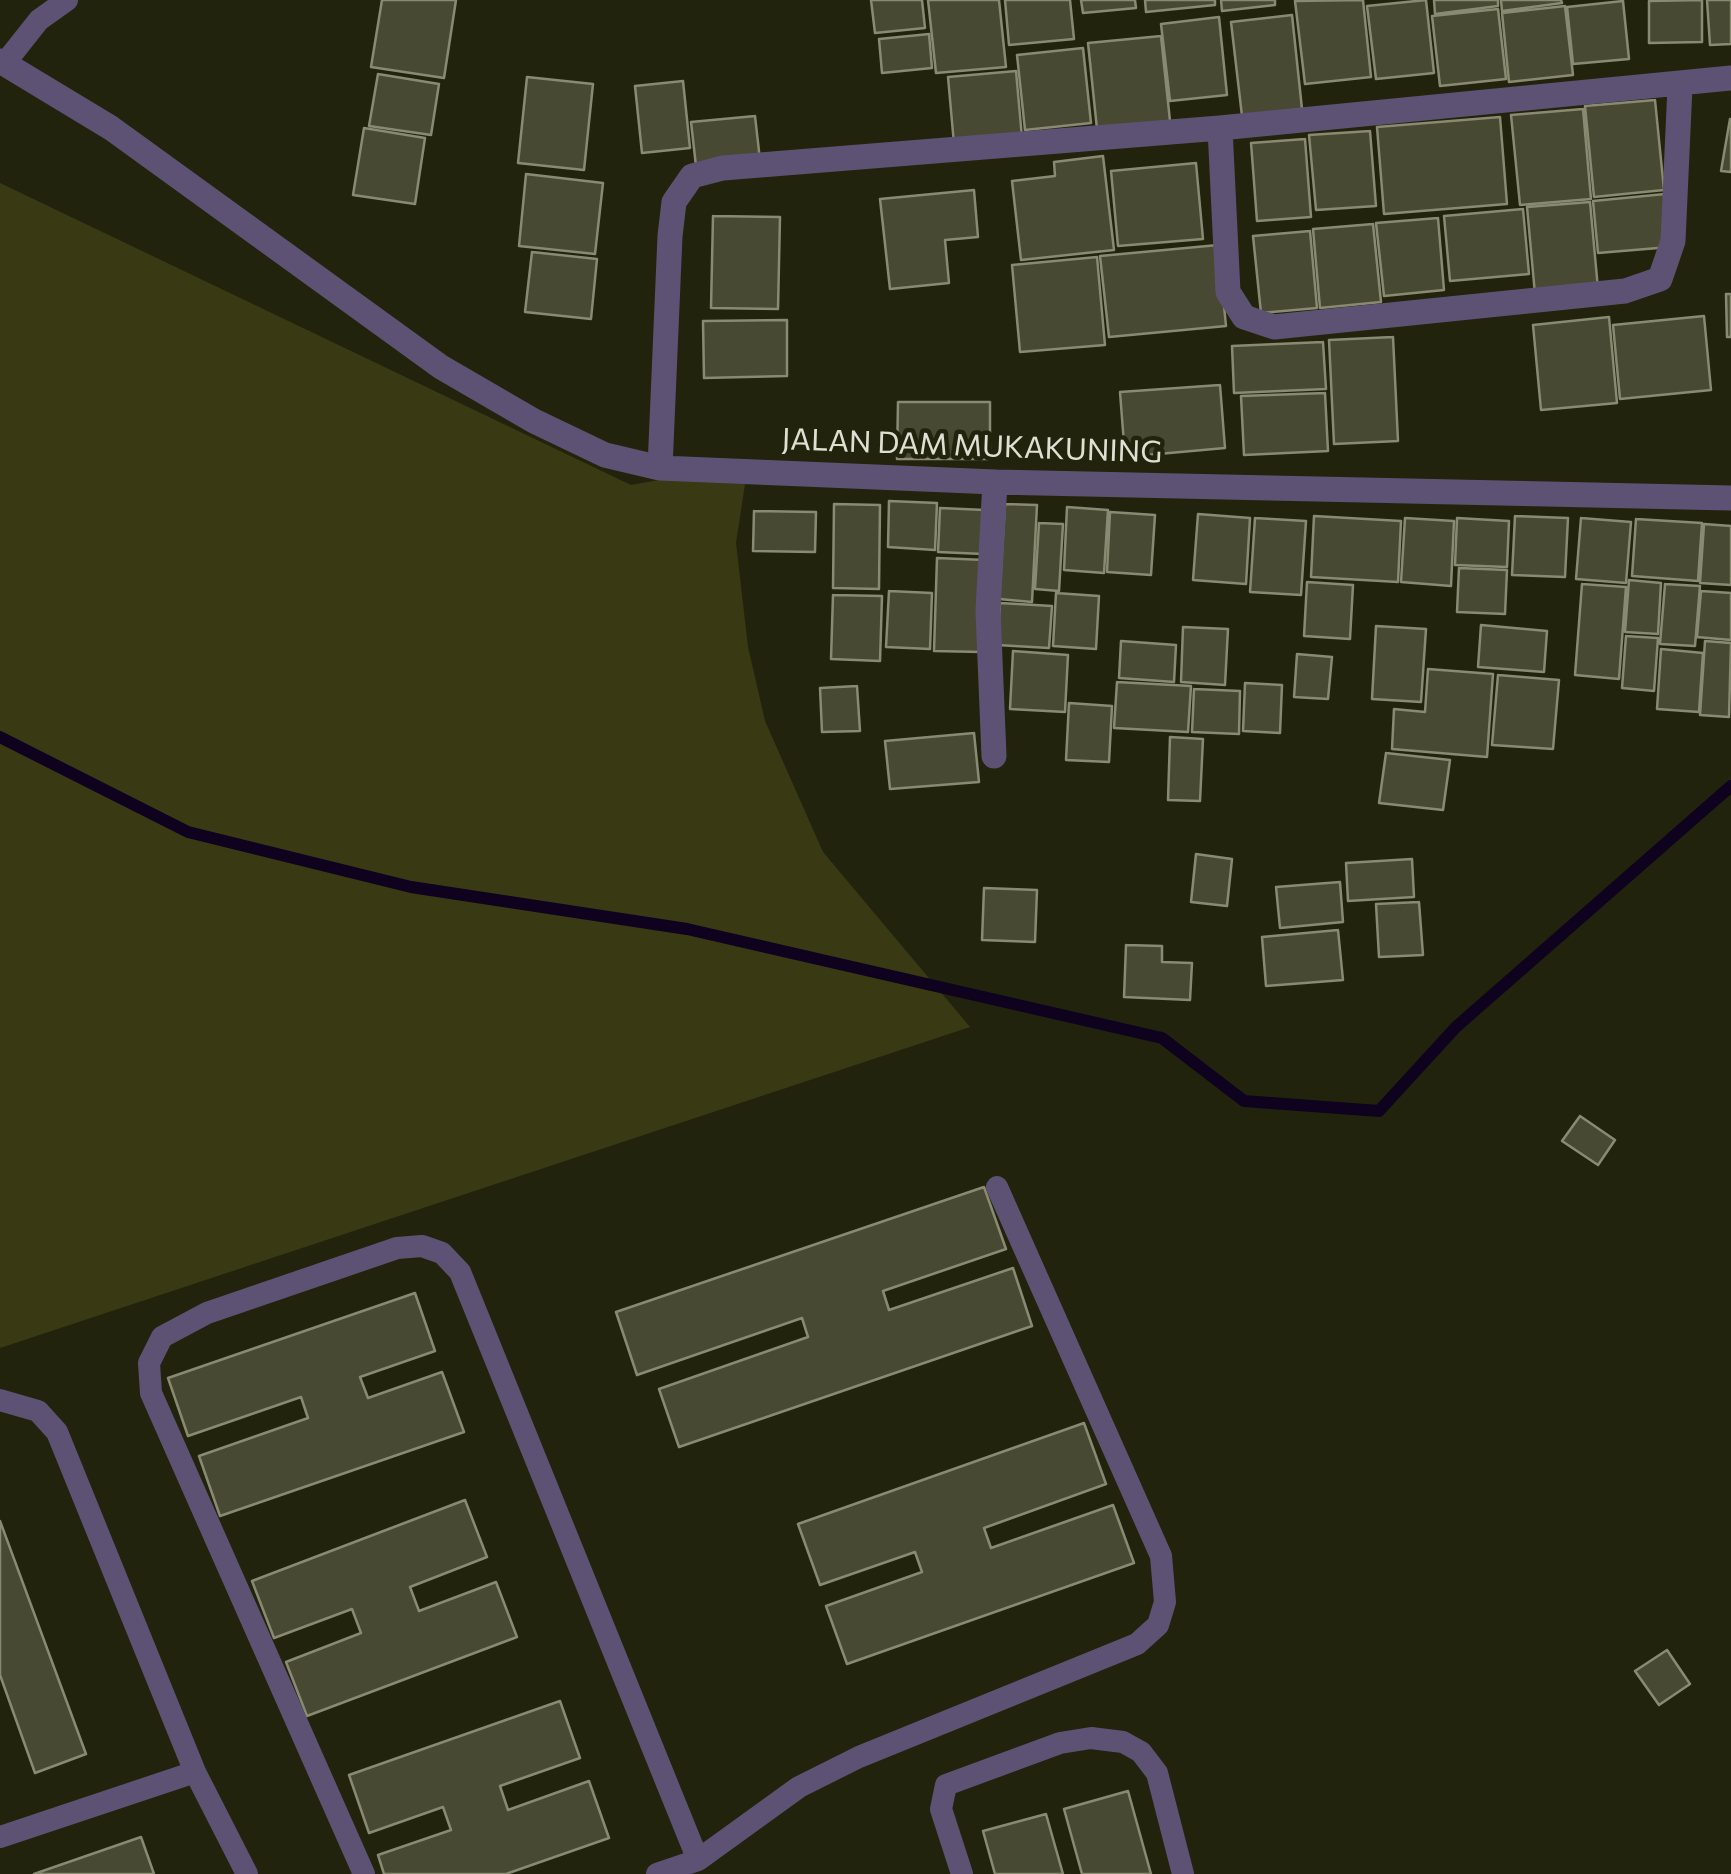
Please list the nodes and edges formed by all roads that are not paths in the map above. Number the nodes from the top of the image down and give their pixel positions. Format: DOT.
graph roads {
  1 [pos="67,0"];
  2 [pos="2,62"];
  3 [pos="1731,78"];
  4 [pos="1680,86"];
  5 [pos="1220,128"];
  6 [pos="660,468"];
  7 [pos="995,482"];
  8 [pos="1731,498"];
  9 [pos="994,756"];
  10 [pos="997,1187"];
  11 [pos="0,1400"];
  12 [pos="194,1772"];
  13 [pos="0,1837"];
  14 [pos="698,1860"];
  15 [pos="247,1874"];
  16 [pos="364,1874"];
  17 [pos="657,1874"];
  18 [pos="962,1874"];
  19 [pos="1184,1874"];
  1 -- 2 [label="lane"];
  2 -- 6 [label="street, JALAN DAM MUKAKUNING"];
  3 -- 4 [label="street"];
  4 -- 5 [label="street"];
  4 -- 5 [label="street"];
  5 -- 6 [label="street"];
  6 -- 7 [label="street, JALAN DAM MUKAKUNING"];
  7 -- 8 [label="street, JALAN DAM MUKAKUNING"];
  7 -- 9 [label="street"];
  10 -- 14 [label="lane"];
  11 -- 12 [label="lane"];
  12 -- 13 [label="lane"];
  12 -- 15 [label="lane"];
  14 -- 16 [label="lane"];
  14 -- 17 [label="lane"];
  18 -- 19 [label="lane"];
}
